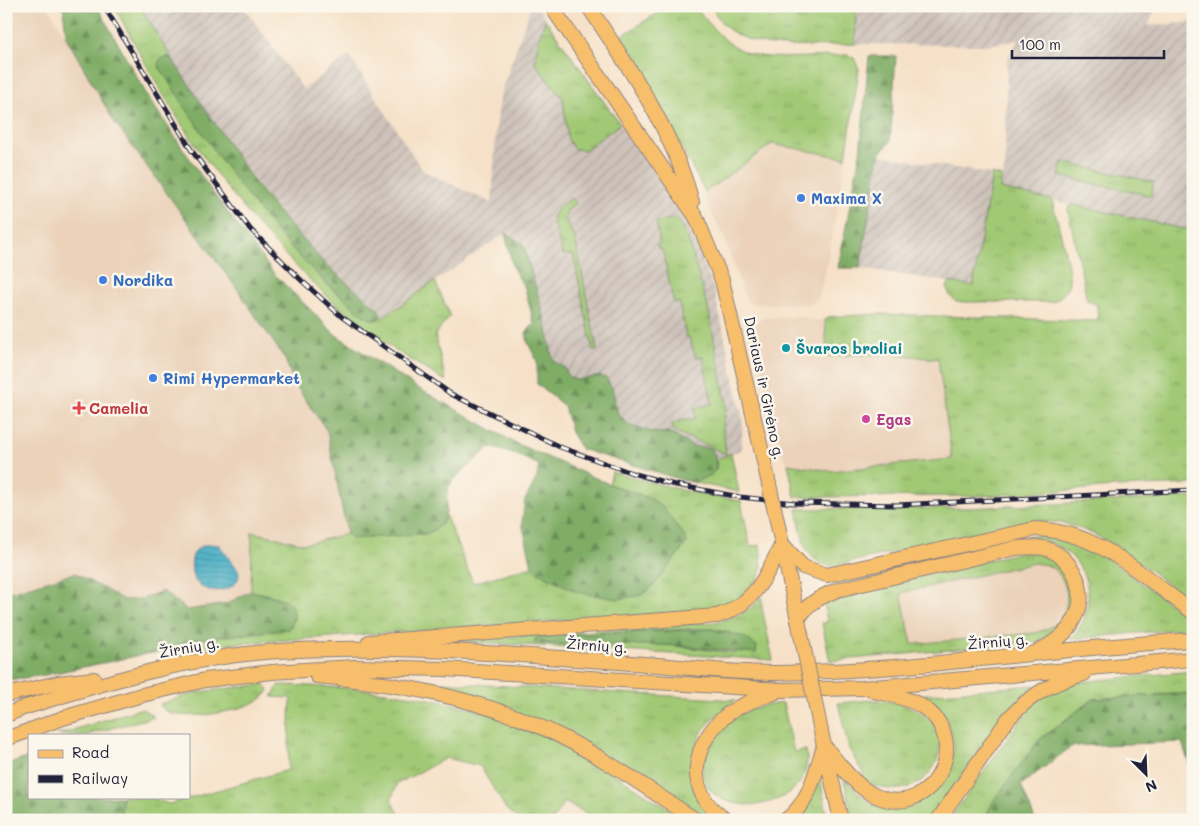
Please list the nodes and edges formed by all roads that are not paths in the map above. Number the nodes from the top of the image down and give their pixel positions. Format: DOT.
graph roads {
  1 [pos="550,6"];
  2 [pos="588,6"];
  3 [pos="696,217"];
  4 [pos="782,544"];
  5 [pos="1193,612"];
  6 [pos="798,620"];
  7 [pos="1193,640"];
  8 [pos="316,650"];
  9 [pos="1030,654"];
  10 [pos="1193,659"];
  11 [pos="1116,664"];
  12 [pos="272,672"];
  13 [pos="130,675"];
  14 [pos="864,688"];
  15 [pos="782,690"];
  16 [pos="6,695"];
  17 [pos="6,715"];
  18 [pos="26,732"];
  19 [pos="6,739"];
  20 [pos="6,743"];
  21 [pos="824,746"];
  22 [pos="696,820"];
  23 [pos="726,820"];
  24 [pos="786,820"];
  25 [pos="841,820"];
  26 [pos="938,820"];
  1 -- 3 [label="main road, Dariaus ir Girėno g."];
  2 -- 3 [label="main road"];
  3 -- 4 [label="main road, Dariaus ir Girėno g., bridge"];
  4 -- 5 [label="main road"];
  4 -- 6 [label="main road, Dariaus ir Girėno g."];
  4 -- 8 [label="main road"];
  6 -- 9 [label="main road"];
  6 -- 21 [label="main road, Dariaus ir Girėno g., bridge"];
  7 -- 9 [label="main road, Žirnių g."];
  8 -- 9 [label="main road, Žirnių g."];
  8 -- 13 [label="main road, Žirnių g."];
  10 -- 11 [label="main road"];
  11 -- 14 [label="main road"];
  11 -- 26 [label="main road"];
  12 -- 15 [label="main road"];
  12 -- 18 [label="main road"];
  12 -- 22 [label="main road"];
  13 -- 16 [label="main road"];
  13 -- 17 [label="main road, Žirnių g."];
  14 -- 15 [label="main road"];
  14 -- 21 [label="main road"];
  15 -- 23 [label="main road"];
  18 -- 19 [label="main road"];
  18 -- 20 [label="main road"];
  21 -- 24 [label="main road"];
  21 -- 25 [label="main road, Dariaus ir Girėno g."];
}
